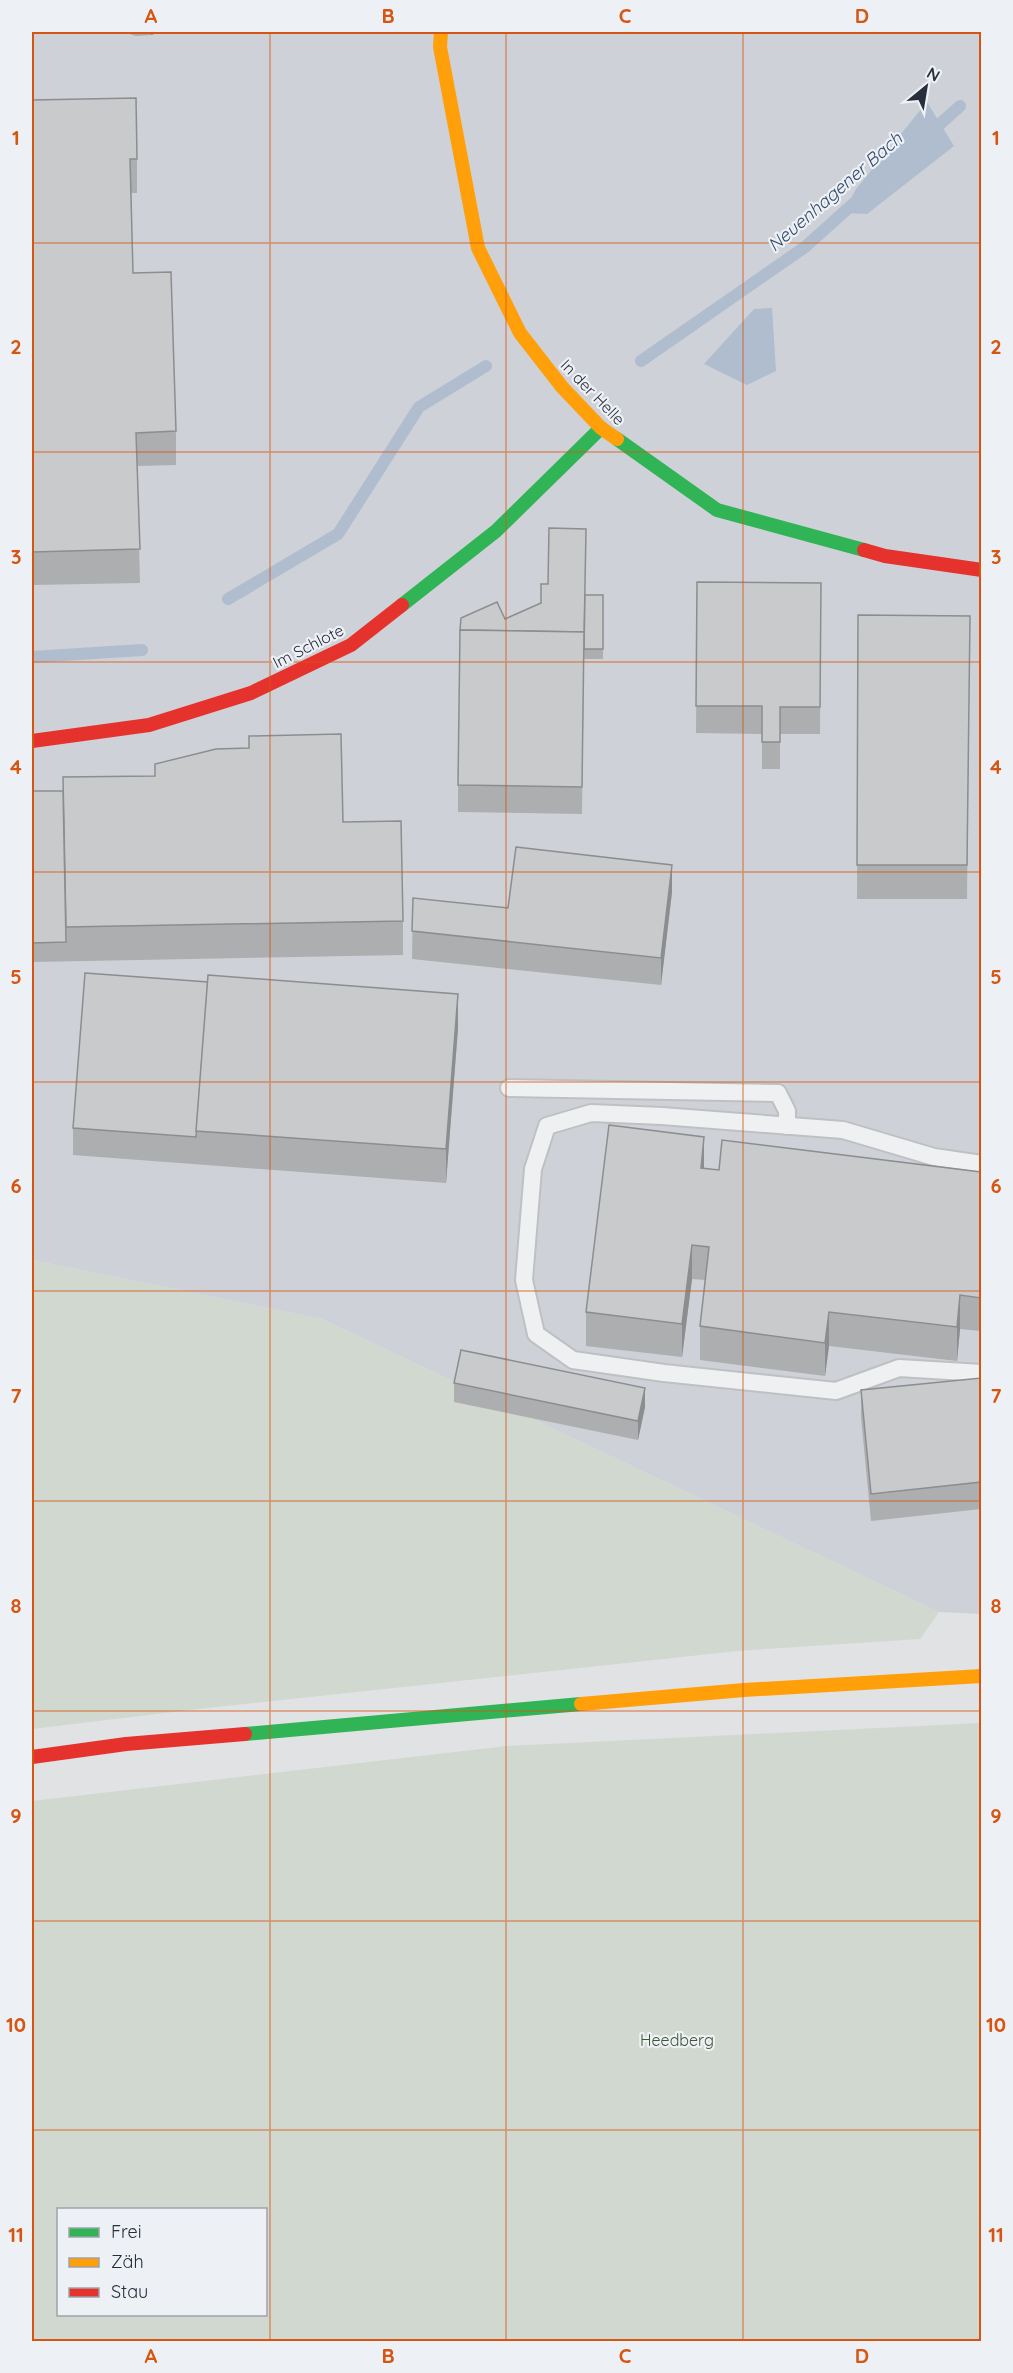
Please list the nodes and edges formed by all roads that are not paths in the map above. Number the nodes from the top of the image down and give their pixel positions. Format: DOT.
graph roads {
  1 [pos="441,32"];
  2 [pos="601,428"];
  3 [pos="981,570"];
  4 [pos="32,741"];
  5 [pos="509,1088"];
  6 [pos="787,1126"];
  7 [pos="981,1164"];
  8 [pos="981,1373"];
  9 [pos="981,1676"];
  10 [pos="32,1757"];
  1 -- 2 [label="street, In der Helle"];
  2 -- 3 [label="street, In der Helle"];
  2 -- 4 [label="street, Im Schlote"];
  5 -- 6 [label="lane"];
  6 -- 7 [label="lane"];
  6 -- 8 [label="lane"];
  9 -- 10 [label="street"];
}
